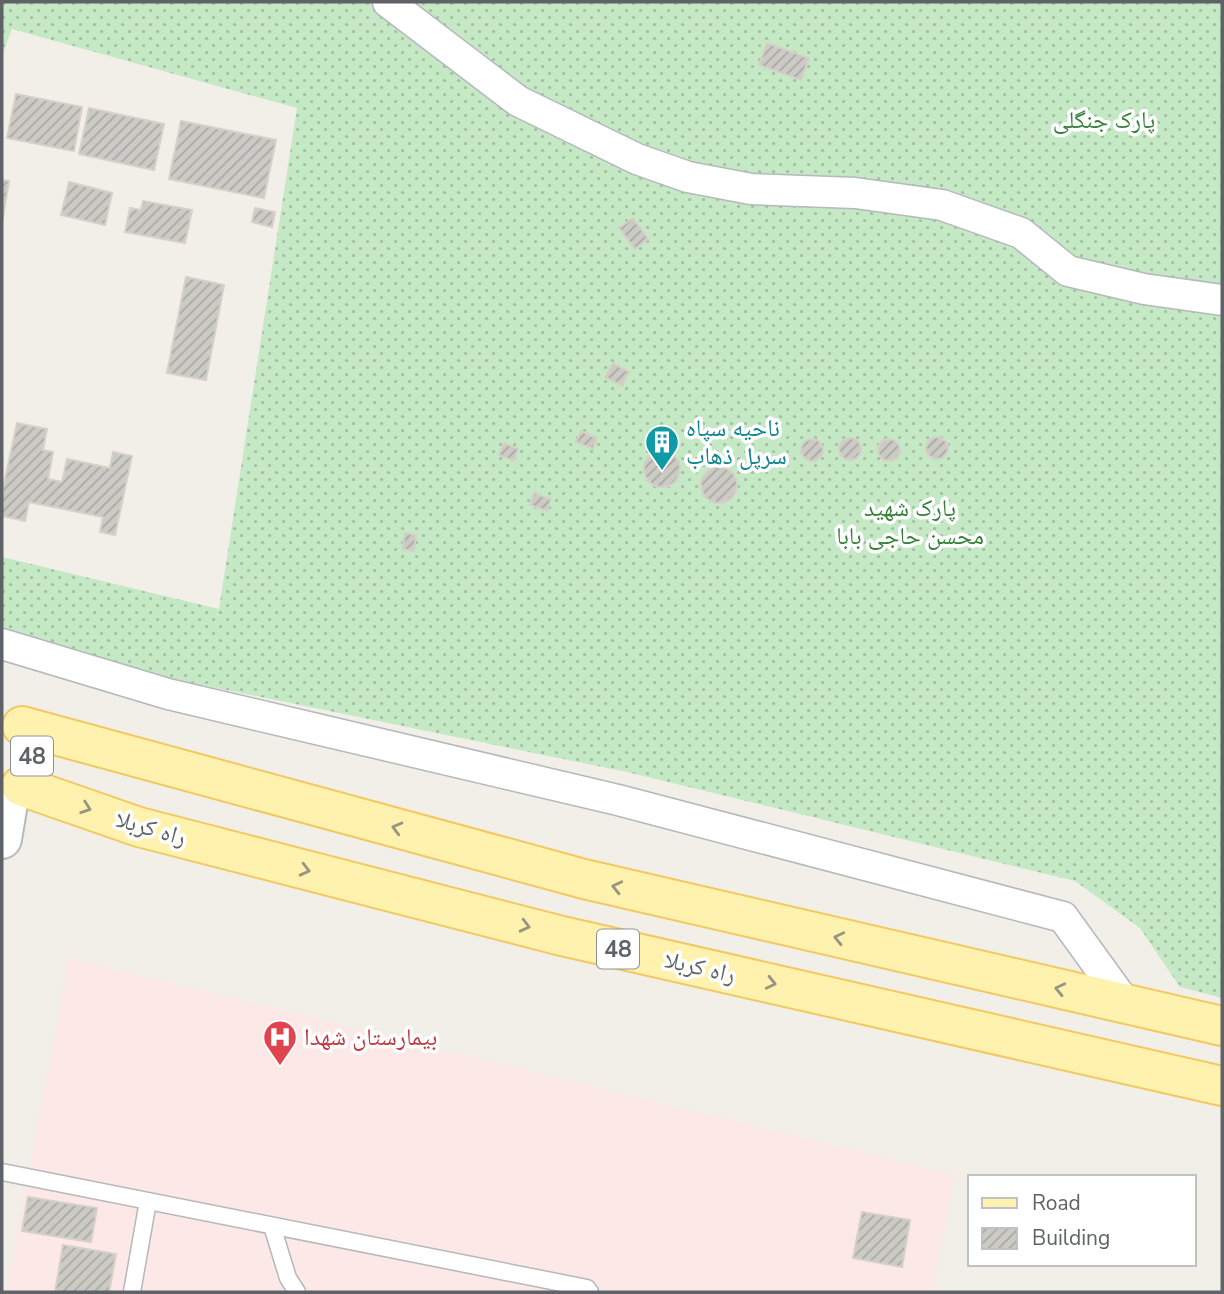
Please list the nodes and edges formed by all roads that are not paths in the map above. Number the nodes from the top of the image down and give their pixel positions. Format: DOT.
graph roads {
  1 [pos="388,2"];
  2 [pos="1222,300"];
  3 [pos="2,644"];
  4 [pos="12,719"];
  5 [pos="11,794"];
  6 [pos="2,839"];
  7 [pos="1126,1004"];
  8 [pos="1222,1026"];
  9 [pos="1222,1086"];
  10 [pos="2,1172"];
  11 [pos="148,1201"];
  12 [pos="272,1226"];
  13 [pos="132,1292"];
  14 [pos="298,1292"];
  15 [pos="590,1292"];
  1 -- 2 [label="street"];
  3 -- 7 [label="street"];
  4 -- 5 [label="main road, 48"];
  7 -- 4 [label="main road, 48, one-way"];
  5 -- 6 [label="main road"];
  5 -- 9 [label="main road, راه کربلا / 48, one-way"];
  7 -- 8 [label="main road, 48"];
  10 -- 11 [label="lane"];
  11 -- 12 [label="lane"];
  11 -- 13 [label="lane"];
  12 -- 14 [label="lane"];
  12 -- 15 [label="lane"];
}
